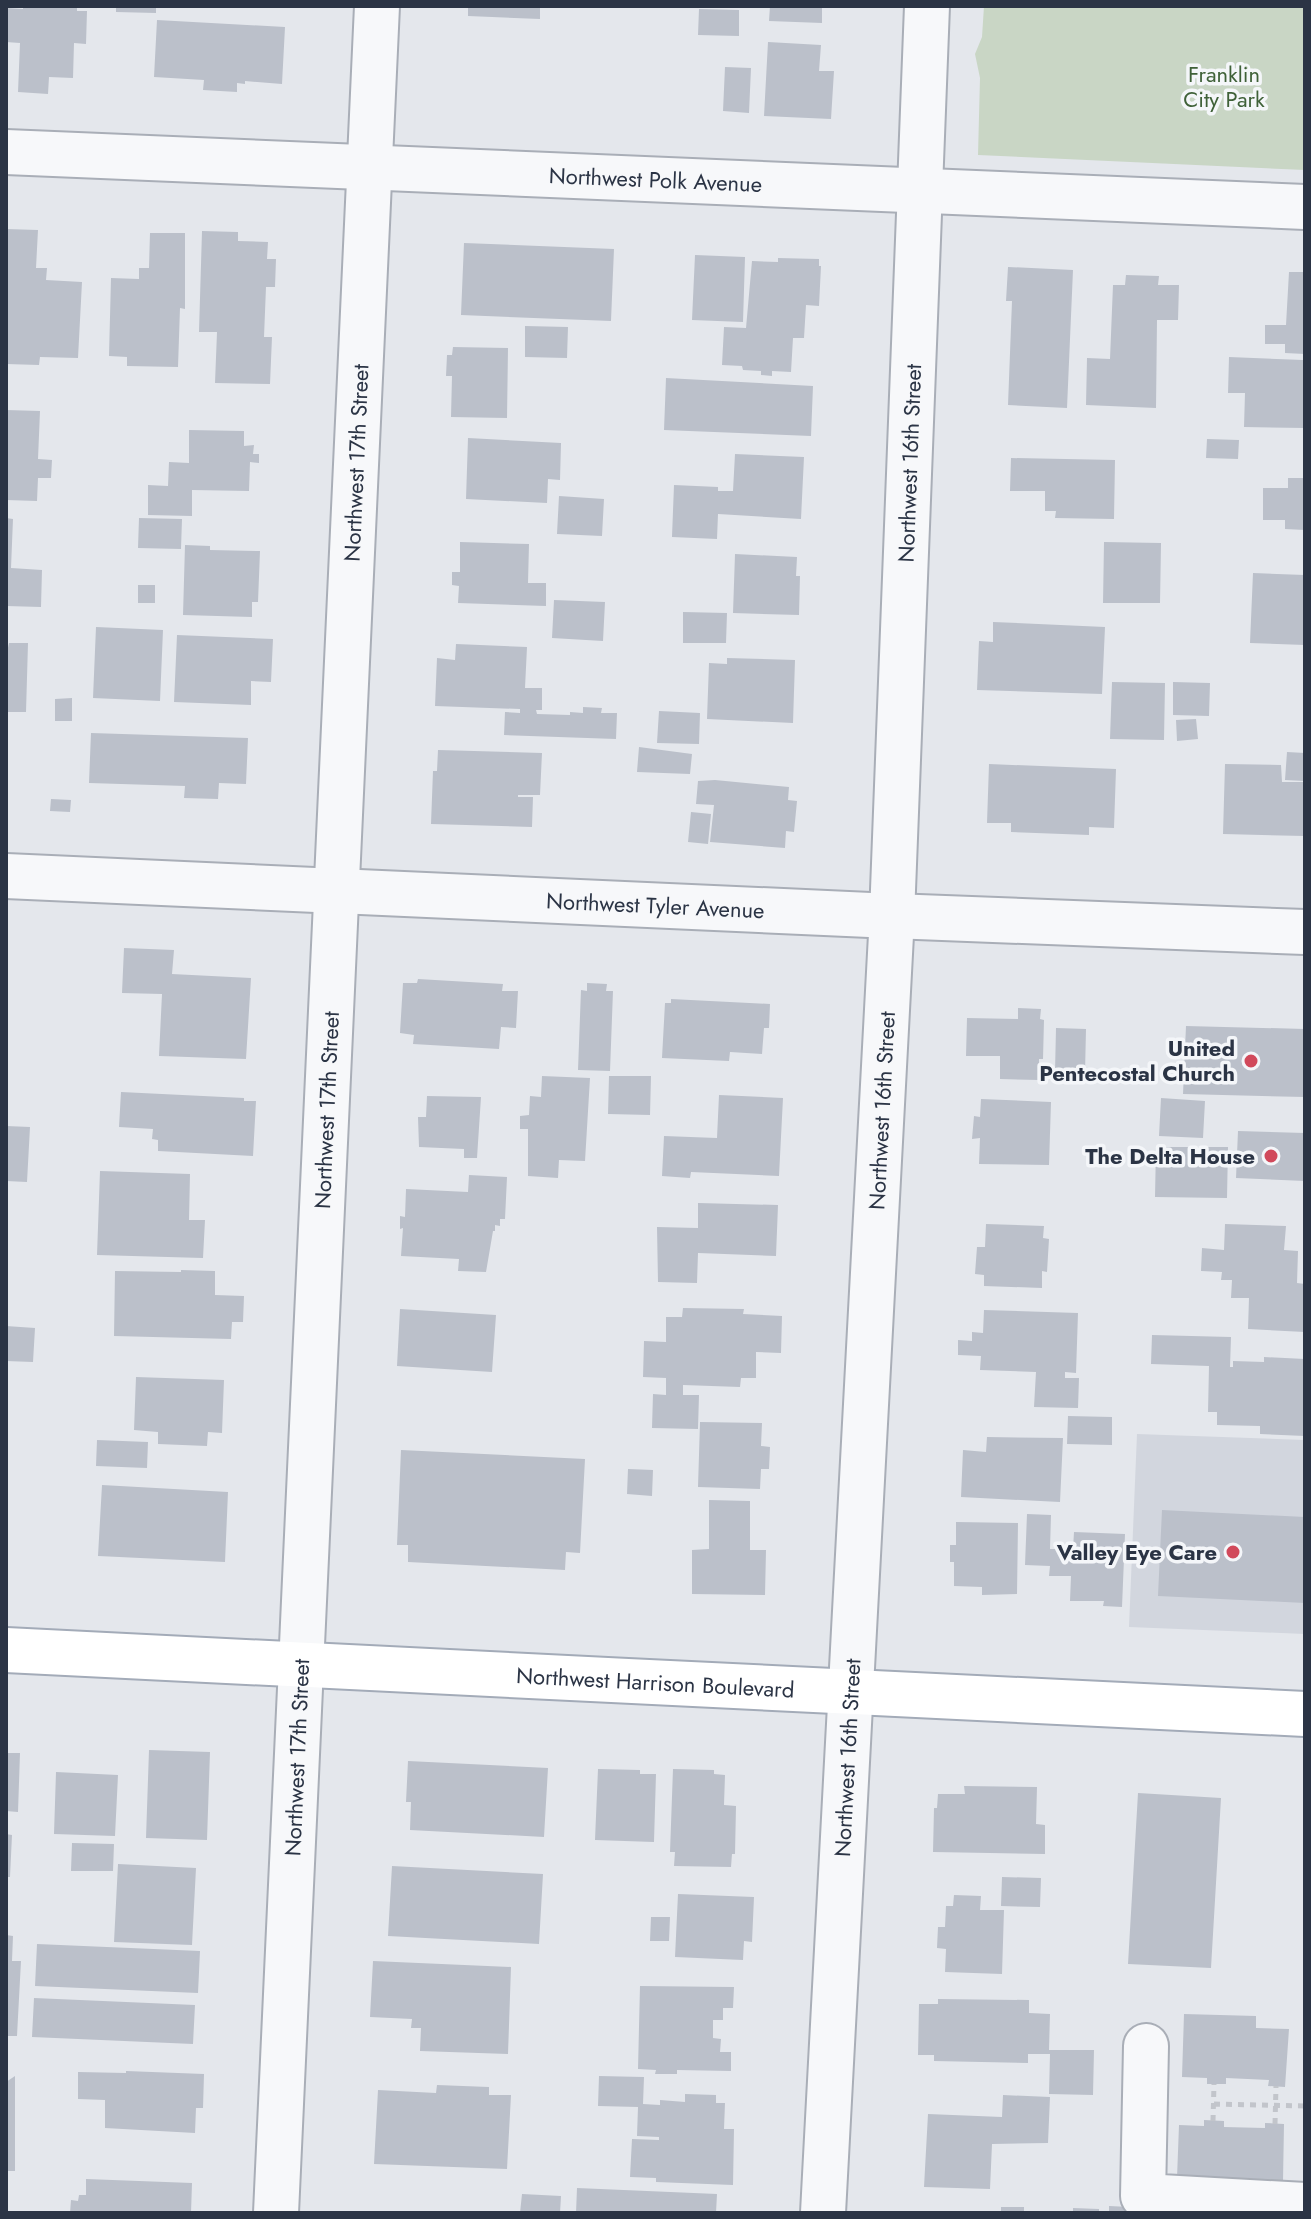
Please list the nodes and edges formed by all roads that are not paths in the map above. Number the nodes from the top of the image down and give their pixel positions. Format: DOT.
graph roads {
  1 [pos="377,6"];
  2 [pos="927,6"];
  3 [pos="6,152"];
  4 [pos="369,167"];
  5 [pos="919,190"];
  6 [pos="1305,207"];
  7 [pos="6,876"];
  8 [pos="335,891"];
  9 [pos="892,916"];
  10 [pos="1305,932"];
  11 [pos="6,1650"];
  12 [pos="300,1663"];
  13 [pos="852,1694"];
  14 [pos="1305,1714"];
  15 [pos="1146,2046"];
  16 [pos="1305,2205"];
  17 [pos="276,2213"];
  18 [pos="823,2213"];
  1 -- 4 [label="street, Northwest 17th Street"];
  2 -- 5 [label="street, Northwest 16th Street"];
  3 -- 4 [label="street, Northwest Polk Avenue"];
  4 -- 5 [label="street, Northwest Polk Avenue"];
  4 -- 8 [label="street, Northwest 17th Street"];
  5 -- 6 [label="street, Northwest Polk Avenue"];
  5 -- 9 [label="street, Northwest 16th Street"];
  7 -- 8 [label="street, Northwest Tyler Avenue"];
  8 -- 9 [label="street, Northwest Tyler Avenue"];
  8 -- 12 [label="street, Northwest 17th Street"];
  9 -- 10 [label="street, Northwest Tyler Avenue"];
  9 -- 13 [label="street, Northwest 16th Street"];
  11 -- 12 [label="main road, Northwest Harrison Boulevard"];
  12 -- 13 [label="main road, Northwest Harrison Boulevard"];
  12 -- 17 [label="street, Northwest 17th Street"];
  13 -- 14 [label="main road, Northwest Harrison Boulevard"];
  13 -- 18 [label="street, Northwest 16th Street"];
  15 -- 16 [label="street"];
}
